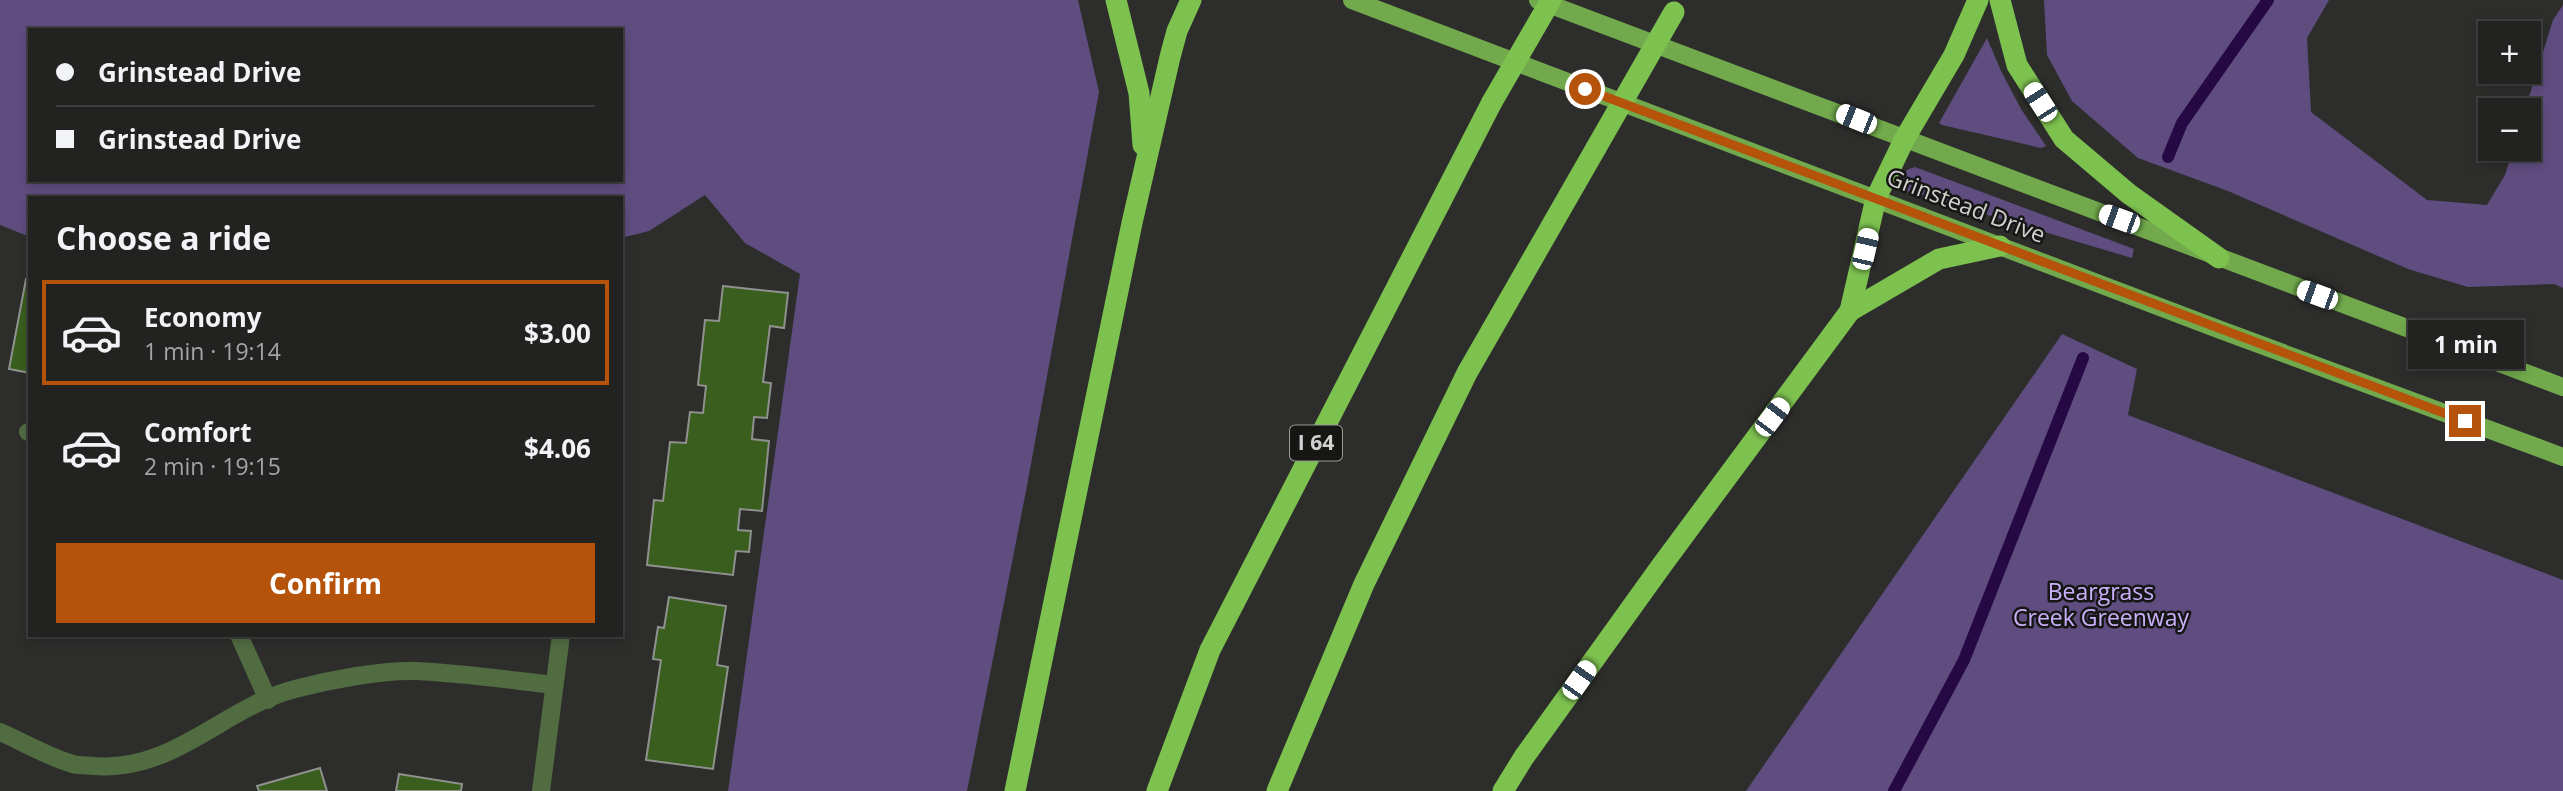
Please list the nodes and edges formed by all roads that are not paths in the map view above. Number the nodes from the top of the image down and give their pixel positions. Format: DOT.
graph roads {
  1 [pos="1116,0"];
  2 [pos="1191,0"];
  3 [pos="1352,0"];
  4 [pos="1538,0"];
  5 [pos="1551,0"];
  6 [pos="1978,0"];
  7 [pos="2000,0"];
  8 [pos="1678,6"];
  9 [pos="1905,138"];
  10 [pos="1145,165"];
  11 [pos="1876,198"];
  12 [pos="2000,246"];
  13 [pos="2219,258"];
  14 [pos="1850,311"];
  15 [pos="2563,387"];
  16 [pos="2563,457"];
  17 [pos="240,637"];
  18 [pos="561,637"];
  19 [pos="554,685"];
  20 [pos="268,700"];
  21 [pos="0,732"];
  22 [pos="541,791"];
  23 [pos="1016,791"];
  24 [pos="1157,791"];
  25 [pos="1277,791"];
  26 [pos="1503,791"];
  1 -- 10 [label="highway"];
  2 -- 10 [label="highway"];
  3 -- 11 [label="main road, Grinstead Drive"];
  4 -- 9 [label="main road, Grinstead Drive"];
  5 -- 24 [label="highway, I 64, bridge"];
  6 -- 9 [label="highway"];
  7 -- 13 [label="highway"];
  8 -- 25 [label="highway, bridge"];
  9 -- 11 [label="highway"];
  9 -- 13 [label="main road, Grinstead Drive"];
  10 -- 23 [label="highway"];
  11 -- 12 [label="main road, Grinstead Drive"];
  11 -- 14 [label="highway"];
  12 -- 14 [label="highway"];
  12 -- 16 [label="main road, Grinstead Drive"];
  13 -- 15 [label="main road, Grinstead Drive"];
  14 -- 26 [label="highway"];
  17 -- 20 [label="street"];
  18 -- 19 [label="street"];
  19 -- 20 [label="street"];
  19 -- 22 [label="street"];
  20 -- 21 [label="street"];
}
